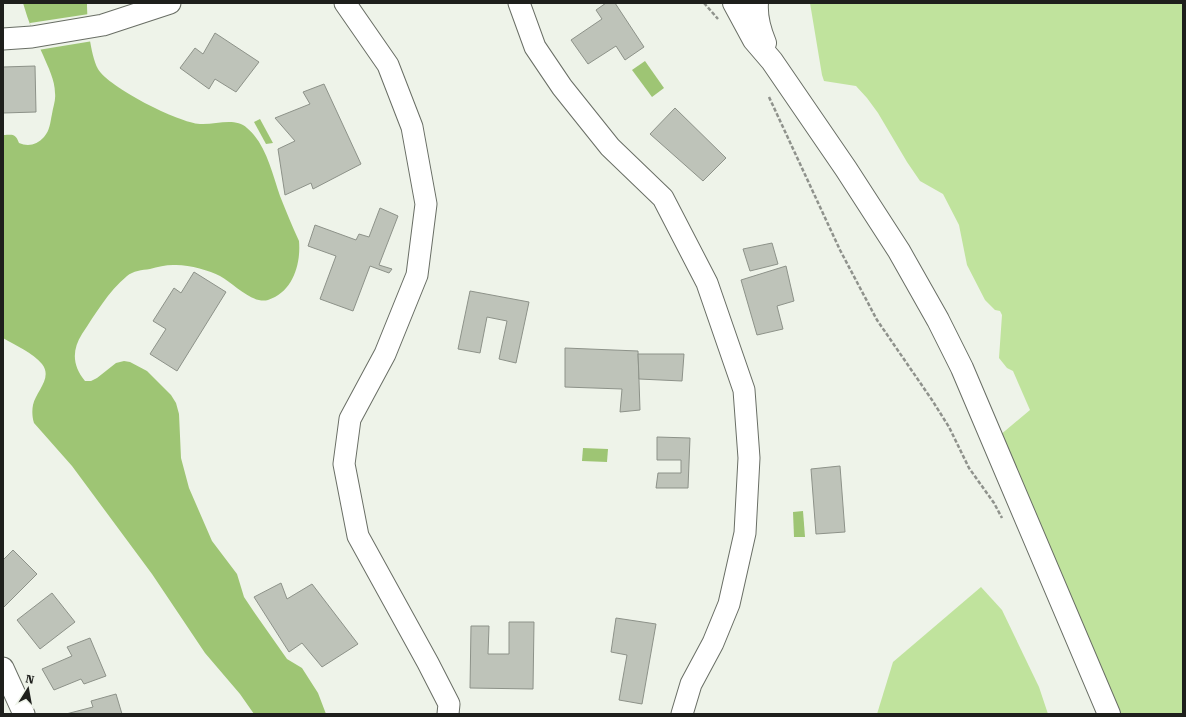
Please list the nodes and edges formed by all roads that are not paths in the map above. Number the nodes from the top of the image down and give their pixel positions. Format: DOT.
graph roads {
  1 [pos="170,3"];
  2 [pos="345,3"];
  3 [pos="519,3"];
  4 [pos="734,3"];
  5 [pos="757,3"];
  6 [pos="3,39"];
  7 [pos="772,61"];
  8 [pos="3,668"];
  9 [pos="24,714"];
  10 [pos="448,714"];
  11 [pos="682,714"];
  12 [pos="1109,714"];
  1 -- 6 [label="street"];
  2 -- 10 [label="street"];
  3 -- 11 [label="street"];
  4 -- 7 [label="main road"];
  5 -- 7 [label="main road"];
  7 -- 12 [label="main road"];
  8 -- 9 [label="street"];
}
